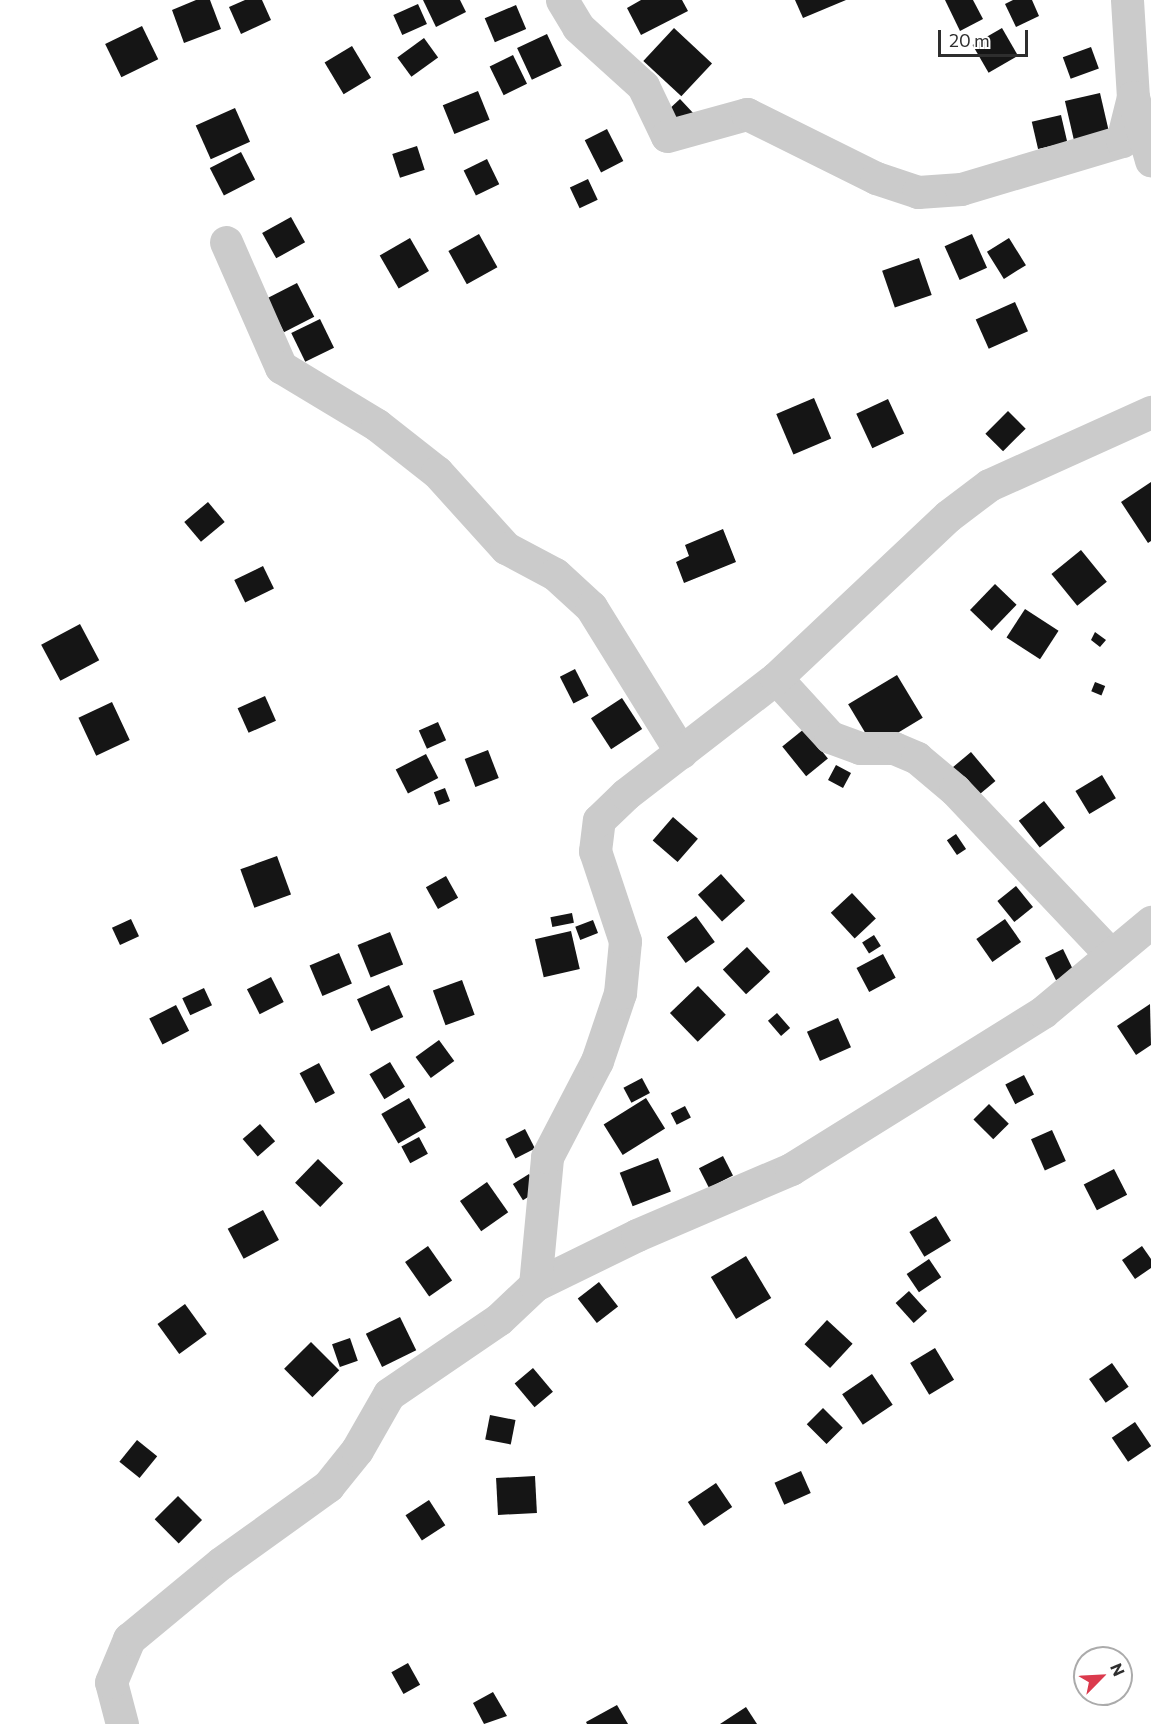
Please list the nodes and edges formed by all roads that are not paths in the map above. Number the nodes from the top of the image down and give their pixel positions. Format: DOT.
graph roads {
  1 [pos="562,0"];
  2 [pos="1127,0"];
  3 [pos="1133,97"];
  4 [pos="1151,160"];
  5 [pos="226,242"];
  6 [pos="1151,412"];
  7 [pos="776,678"];
  8 [pos="681,752"];
  9 [pos="1151,922"];
  10 [pos="1111,955"];
  11 [pos="535,1285"];
  12 [pos="122,1724"];
  1 -- 3 [label="street"];
  2 -- 3 [label="street"];
  3 -- 4 [label="street"];
  5 -- 8 [label="street"];
  6 -- 7 [label="street"];
  7 -- 8 [label="street"];
  7 -- 10 [label="street"];
  8 -- 11 [label="street"];
  9 -- 10 [label="street"];
  10 -- 11 [label="street"];
  11 -- 12 [label="street"];
}
